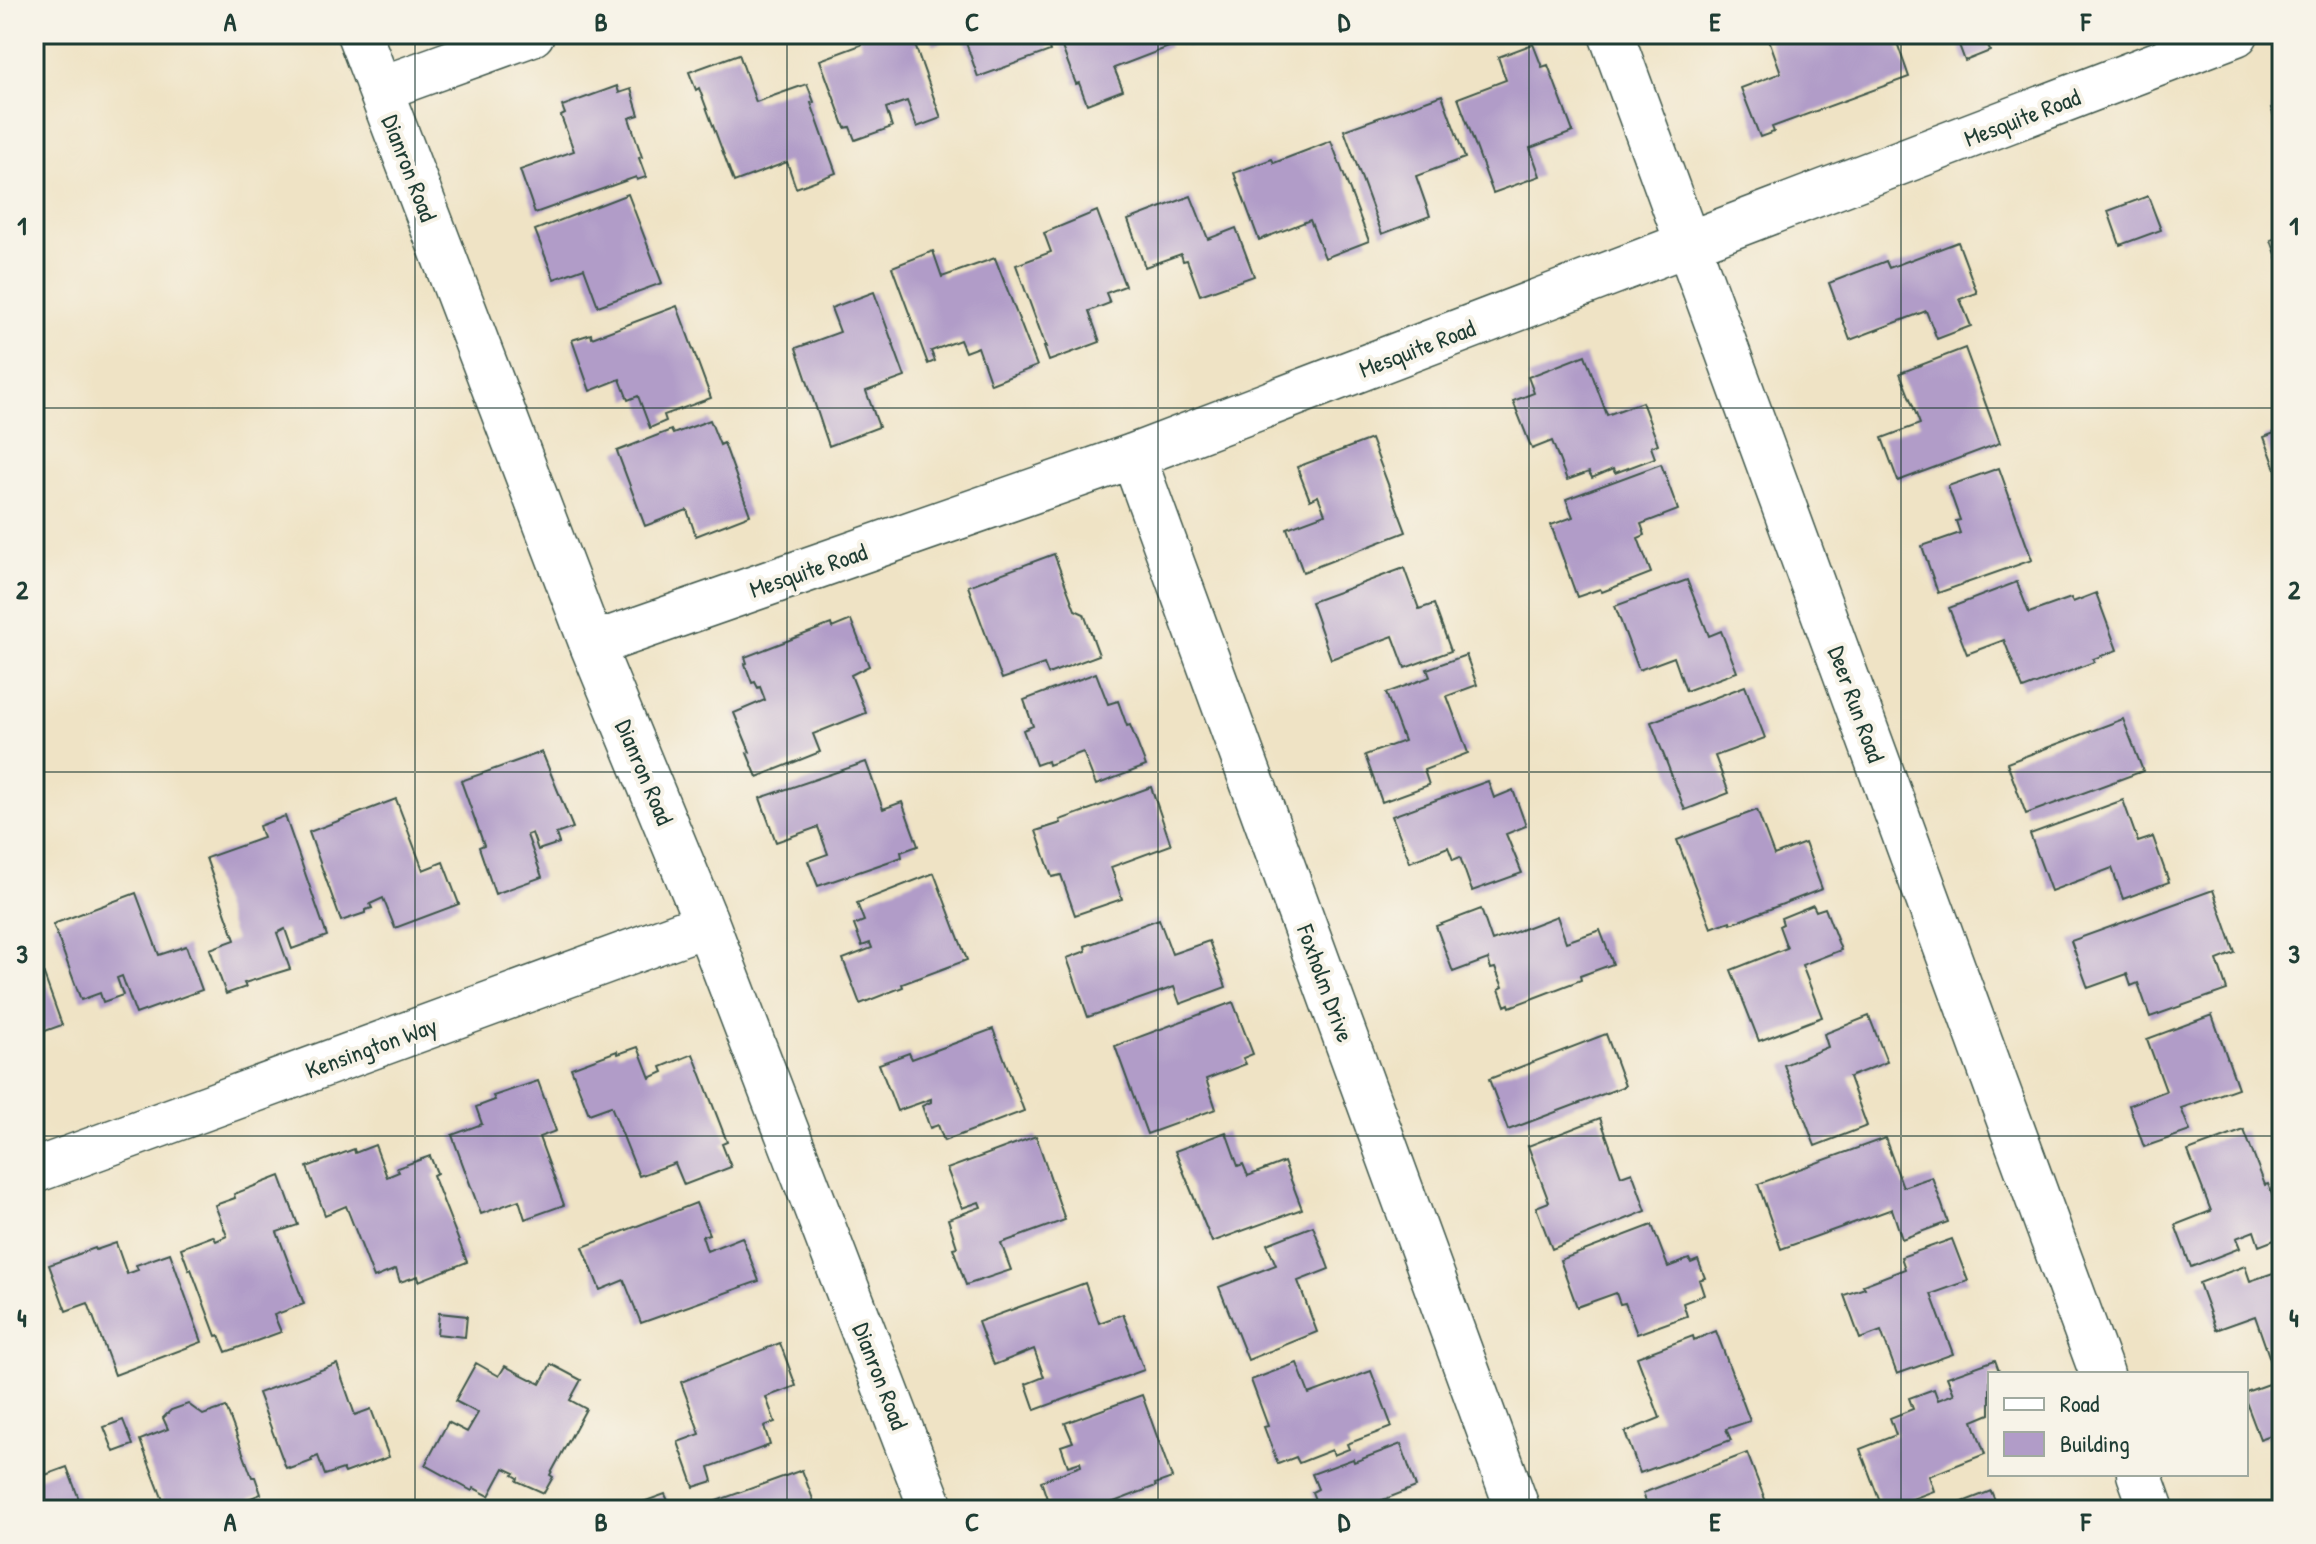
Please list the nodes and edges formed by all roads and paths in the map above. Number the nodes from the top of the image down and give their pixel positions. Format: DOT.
graph roads {
  1 [pos="359,34"];
  2 [pos="532,34"];
  3 [pos="1611,34"];
  4 [pos="2236,34"];
  5 [pos="380,89"];
  6 [pos="1689,245"];
  7 [pos="1133,456"];
  8 [pos="592,645"];
  9 [pos="707,924"];
  10 [pos="34,1171"];
  11 [pos="2101,1372"];
  12 [pos="2140,1476"];
  13 [pos="932,1510"];
  14 [pos="1518,1510"];
  15 [pos="2152,1510"];
  1 -- 5 [label="street, Dianron Road"];
  2 -- 5 [label="street"];
  3 -- 6 [label="street, Deer Run Road"];
  4 -- 6 [label="street, Mesquite Road"];
  5 -- 8 [label="street, Dianron Road"];
  6 -- 7 [label="street, Mesquite Road"];
  6 -- 11 [label="street, Deer Run Road"];
  7 -- 8 [label="street, Mesquite Road"];
  7 -- 14 [label="street, Foxholm Drive"];
  8 -- 9 [label="street, Dianron Road"];
  9 -- 10 [label="street, Kensington Way"];
  9 -- 13 [label="street, Dianron Road"];
  12 -- 15 [label="street"];
}
